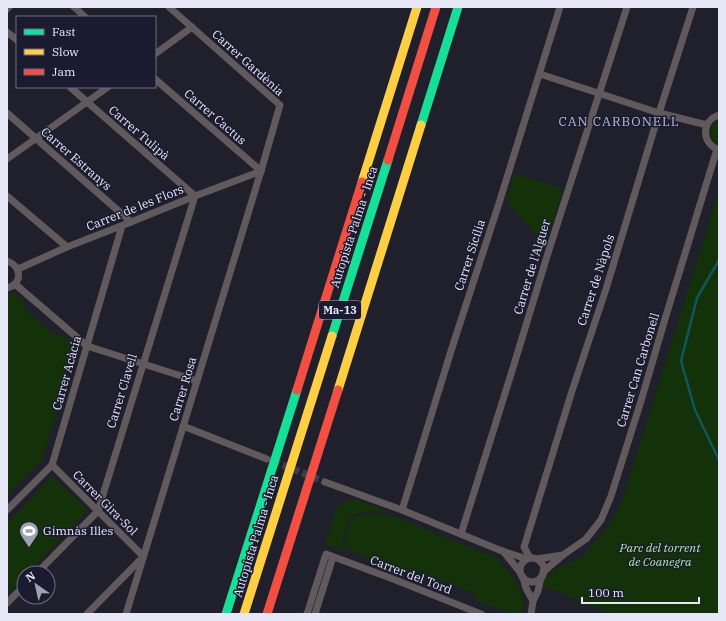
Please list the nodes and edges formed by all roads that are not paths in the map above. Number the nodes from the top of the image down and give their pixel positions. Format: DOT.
graph roads {
  1 [pos="74,7"];
  2 [pos="169,7"];
  3 [pos="417,7"];
  4 [pos="436,7"];
  5 [pos="458,7"];
  6 [pos="560,7"];
  7 [pos="627,7"];
  8 [pos="693,7"];
  9 [pos="84,16"];
  10 [pos="192,27"];
  11 [pos="7,32"];
  12 [pos="16,39"];
  13 [pos="156,53"];
  14 [pos="540,74"];
  15 [pos="156,80"];
  16 [pos="71,88"];
  17 [pos="107,88"];
  18 [pos="599,93"];
  19 [pos="87,102"];
  20 [pos="7,113"];
  21 [pos="659,113"];
  22 [pos="719,115"];
  23 [pos="707,125"];
  24 [pos="36,139"];
  25 [pos="718,149"];
  26 [pos="7,159"];
  27 [pos="261,171"];
  28 [pos="7,196"];
  29 [pos="194,196"];
  30 [pos="131,222"];
  31 [pos="122,226"];
  32 [pos="67,248"];
  33 [pos="7,261"];
  34 [pos="18,269"];
  35 [pos="15,284"];
  36 [pos="7,288"];
  37 [pos="87,346"];
  38 [pos="143,363"];
  39 [pos="197,381"];
  40 [pos="183,426"];
  41 [pos="267,459"];
  42 [pos="52,465"];
  43 [pos="324,482"];
  44 [pos="7,510"];
  45 [pos="402,510"];
  46 [pos="98,511"];
  47 [pos="461,534"];
  48 [pos="502,551"];
  49 [pos="563,555"];
  50 [pos="143,556"];
  51 [pos="333,556"];
  52 [pos="531,559"];
  53 [pos="45,565"];
  54 [pos="522,575"];
  55 [pos="542,575"];
  56 [pos="16,594"];
  57 [pos="533,601"];
  58 [pos="7,603"];
  59 [pos="87,614"];
  60 [pos="126,614"];
  61 [pos="226,614"];
  62 [pos="244,614"];
  63 [pos="267,614"];
  64 [pos="307,614"];
  65 [pos="315,614"];
  66 [pos="481,614"];
  67 [pos="531,614"];
  1 -- 9 [label="street"];
  2 -- 10 [label="street, Carrer Gardènia"];
  3 -- 61 [label="highway"];
  4 -- 62 [label="highway, Autopista Palma - Inca / Ma-13"];
  5 -- 63 [label="highway, Ma-13"];
  6 -- 14 [label="street, Carrer Sicília"];
  7 -- 18 [label="street, Carrer de l'Alguer"];
  8 -- 21 [label="street, Carrer de Nàpols"];
  10 -- 13 [label="street"];
  10 -- 27 [label="street, Carrer Gardènia"];
  11 -- 12 [label="street"];
  14 -- 18 [label="street"];
  14 -- 45 [label="street, Carrer Sicília"];
  15 -- 27 [label="street, Carrer Cactus"];
  16 -- 19 [label="street, Carrer Tulipà"];
  17 -- 19 [label="street"];
  18 -- 21 [label="street"];
  18 -- 47 [label="street, Carrer de l'Alguer"];
  19 -- 24 [label="street"];
  19 -- 29 [label="street, Carrer Tulipà"];
  20 -- 24 [label="street, Carrer Estranys"];
  21 -- 23 [label="street"];
  21 -- 52 [label="street, Carrer de Nàpols"];
  22 -- 23 [label="street"];
  23 -- 25 [label="street"];
  24 -- 26 [label="street"];
  24 -- 30 [label="street, Carrer Estranys"];
  25 -- 49 [label="street, Carrer Can Carbonell"];
  27 -- 29 [label="street, Carrer de les Flors"];
  27 -- 39 [label="street, Carrer Rosa"];
  28 -- 32 [label="street"];
  29 -- 30 [label="street, Carrer de les Flors"];
  29 -- 38 [label="street, Carrer Clavell"];
  30 -- 31 [label="street, Carrer de les Flors"];
  31 -- 32 [label="street, Carrer de les Flors"];
  31 -- 37 [label="street, Carrer Acàcia"];
  32 -- 34 [label="street, Carrer de les Flors"];
  33 -- 34 [label="street"];
  34 -- 35 [label="street"];
  35 -- 36 [label="street"];
  35 -- 37 [label="street"];
  37 -- 38 [label="street"];
  37 -- 42 [label="street, Carrer Acàcia"];
  38 -- 39 [label="street"];
  38 -- 46 [label="street, Carrer Clavell"];
  39 -- 40 [label="street, Carrer Rosa"];
  40 -- 41 [label="street"];
  40 -- 50 [label="street, Carrer Rosa"];
  42 -- 44 [label="street, Carrer Acàcia"];
  42 -- 46 [label="street, Carrer Gira-Sol"];
  43 -- 45 [label="street"];
  45 -- 47 [label="street"];
  46 -- 50 [label="street, Carrer Gira-Sol"];
  46 -- 53 [label="street, Carrer Clavell"];
  47 -- 48 [label="street"];
  48 -- 52 [label="street"];
  48 -- 54 [label="street"];
  49 -- 52 [label="street, Carrer Can Carbonell"];
  49 -- 55 [label="street"];
  50 -- 59 [label="street"];
  50 -- 60 [label="street, Carrer Rosa"];
  51 -- 64 [label="street"];
  51 -- 65 [label="street"];
  51 -- 66 [label="street, Carrer del Tord"];
  52 -- 54 [label="street"];
  52 -- 55 [label="street"];
  54 -- 55 [label="street"];
  54 -- 57 [label="street"];
  55 -- 57 [label="street"];
  56 -- 58 [label="street"];
  57 -- 67 [label="street"];
}
